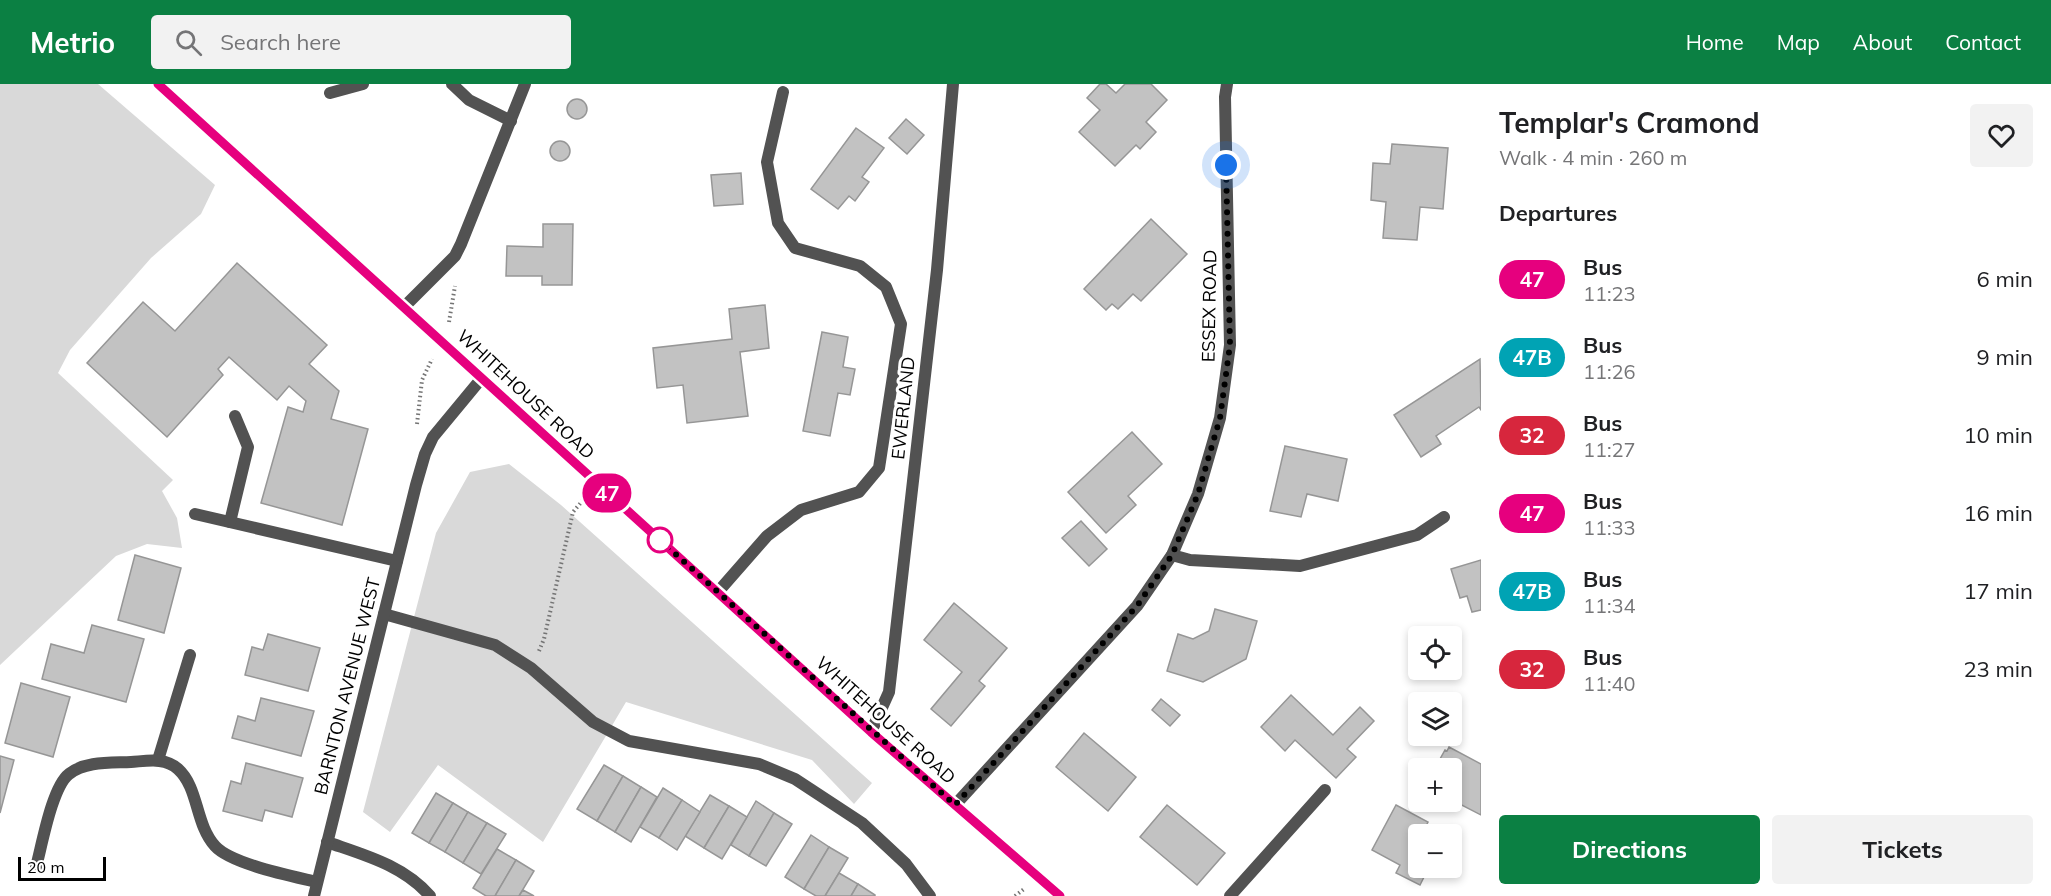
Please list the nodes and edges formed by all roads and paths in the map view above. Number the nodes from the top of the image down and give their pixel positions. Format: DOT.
graph roads {
  1 [pos="158,84"];
  2 [pos="363,84"];
  3 [pos="453,84"];
  4 [pos="525,84"];
  5 [pos="953,84"];
  6 [pos="1227,84"];
  7 [pos="783,92"];
  8 [pos="330,93"];
  9 [pos="510,121"];
  10 [pos="461,244"];
  11 [pos="404,306"];
  12 [pos="440,340"];
  13 [pos="481,379"];
  14 [pos="236,416"];
  15 [pos="416,432"];
  16 [pos="597,484"];
  17 [pos="195,514"];
  18 [pos="1444,517"];
  19 [pos="230,522"];
  20 [pos="1172,555"];
  21 [pos="397,561"];
  22 [pos="717,592"];
  23 [pos="384,614"];
  24 [pos="190,655"];
  25 [pos="531,668"];
  26 [pos="871,732"];
  27 [pos="158,760"];
  28 [pos="1325,790"];
  29 [pos="955,805"];
  30 [pos="327,842"];
  31 [pos="36,867"];
  32 [pos="317,882"];
  33 [pos="314,896"];
  34 [pos="430,896"];
  35 [pos="930,896"];
  36 [pos="1060,896"];
  37 [pos="1230,896"];
  1 -- 11 [label="street, WHITEHOUSE ROAD"];
  2 -- 8 [label="street"];
  3 -- 9 [label="street"];
  4 -- 9 [label="street"];
  5 -- 26 [label="street, EWERLAND"];
  6 -- 20 [label="street, ESSEX ROAD"];
  7 -- 22 [label="street"];
  9 -- 10 [label="street"];
  10 -- 11 [label="street"];
  10 -- 12 [label="path"];
  11 -- 12 [label="street, WHITEHOUSE ROAD"];
  12 -- 13 [label="street, WHITEHOUSE ROAD"];
  12 -- 15 [label="path"];
  13 -- 16 [label="street, WHITEHOUSE ROAD"];
  13 -- 21 [label="street, BARNTON AVENUE WEST"];
  14 -- 19 [label="street"];
  16 -- 22 [label="street, WHITEHOUSE ROAD"];
  16 -- 25 [label="path"];
  17 -- 19 [label="street"];
  18 -- 20 [label="street"];
  19 -- 21 [label="street"];
  20 -- 29 [label="street, ESSEX ROAD"];
  21 -- 23 [label="street, BARNTON AVENUE WEST"];
  22 -- 26 [label="street, WHITEHOUSE ROAD"];
  23 -- 25 [label="street"];
  23 -- 30 [label="street, BARNTON AVENUE WEST"];
  24 -- 27 [label="street"];
  25 -- 35 [label="street"];
  26 -- 29 [label="street, WHITEHOUSE ROAD"];
  27 -- 31 [label="street"];
  27 -- 32 [label="street"];
  28 -- 37 [label="street"];
  29 -- 36 [label="street, WHITEHOUSE ROAD"];
  30 -- 32 [label="street, BARNTON AVENUE WEST"];
  30 -- 34 [label="street"];
  32 -- 33 [label="street, BARNTON AVENUE WEST"];
}
